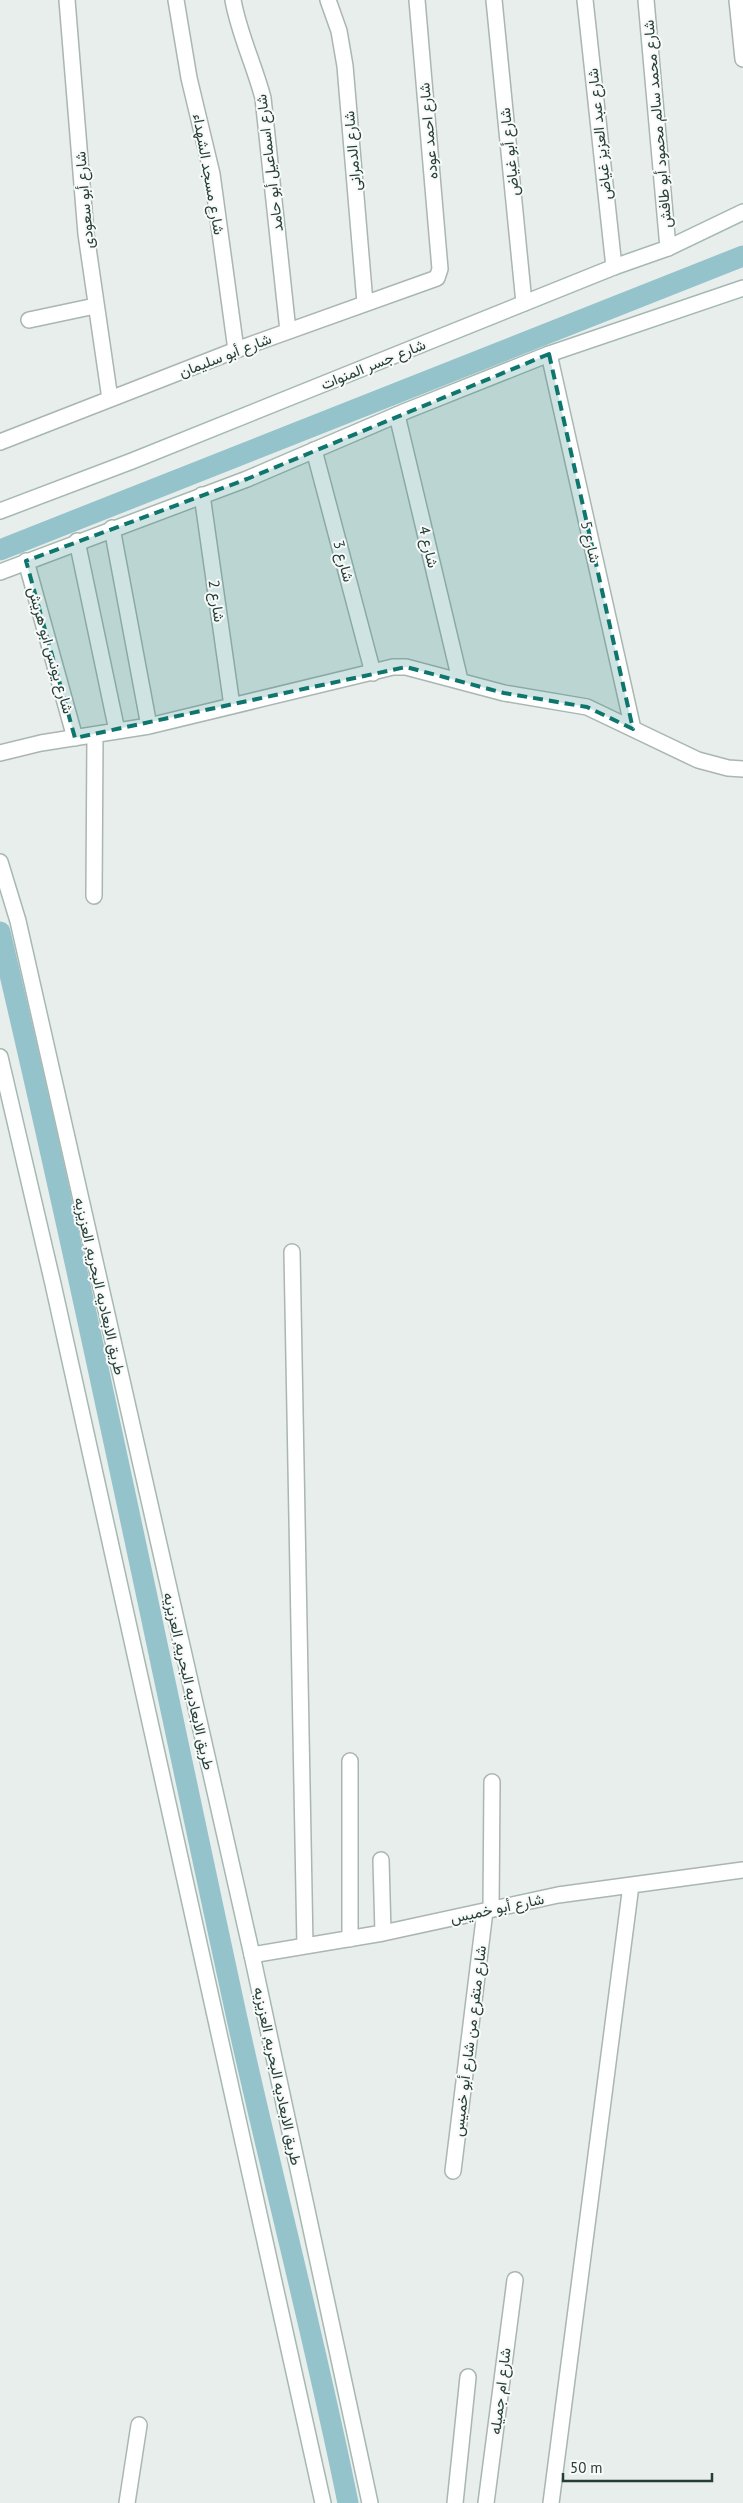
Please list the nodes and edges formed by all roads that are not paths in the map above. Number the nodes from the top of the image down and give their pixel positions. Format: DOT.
graph roads {
  1 [pos="67,0"];
  2 [pos="176,0"];
  3 [pos="233,0"];
  4 [pos="328,0"];
  5 [pos="417,0"];
  6 [pos="494,0"];
  7 [pos="585,0"];
  8 [pos="646,0"];
  9 [pos="737,0"];
  10 [pos="743,59"];
  11 [pos="743,212"];
  12 [pos="668,248"];
  13 [pos="439,262"];
  14 [pos="614,267"];
  15 [pos="743,288"];
  16 [pos="365,303"];
  17 [pos="524,303"];
  18 [pos="95,306"];
  19 [pos="29,320"];
  20 [pos="288,331"];
  21 [pos="236,350"];
  22 [pos="549,354"];
  23 [pos="110,399"];
  24 [pos="397,414"];
  25 [pos="0,442"];
  26 [pos="314,450"];
  27 [pos="202,495"];
  28 [pos="0,511"];
  29 [pos="112,528"];
  30 [pos="77,541"];
  31 [pos="26,562"];
  32 [pos="0,572"];
  33 [pos="373,673"];
  34 [pos="460,680"];
  35 [pos="232,706"];
  36 [pos="148,726"];
  37 [pos="633,729"];
  38 [pos="117,731"];
  39 [pos="95,736"];
  40 [pos="75,738"];
  41 [pos="0,753"];
  42 [pos="743,769"];
  43 [pos="0,862"];
  44 [pos="94,896"];
  45 [pos="0,1056"];
  46 [pos="292,1252"];
  47 [pos="350,1761"];
  48 [pos="492,1782"];
  49 [pos="381,1860"];
  50 [pos="743,1870"];
  51 [pos="631,1886"];
  52 [pos="488,1910"];
  53 [pos="383,1933"];
  54 [pos="350,1938"];
  55 [pos="305,1946"];
  56 [pos="252,1955"];
  57 [pos="453,2171"];
  58 [pos="515,2280"];
  59 [pos="468,2377"];
  60 [pos="140,2424"];
  61 [pos="127,2503"];
  62 [pos="323,2503"];
  63 [pos="370,2503"];
  64 [pos="455,2503"];
  65 [pos="486,2503"];
  66 [pos="551,2503"];
  1 -- 18 [label="street, شارع أبو سعودى"];
  2 -- 21 [label="street, شارع مسجد الشهداء"];
  3 -- 20 [label="street, شارع اسماعيل أبو حامد"];
  4 -- 16 [label="street, شارع الدمرانى"];
  5 -- 13 [label="street, شارع احمد عوده"];
  6 -- 17 [label="street, شارع أبو غياض"];
  7 -- 14 [label="street, شارع عبد العزيز غياض"];
  8 -- 12 [label="street, شارع محمد سالم محمود أبو طافش"];
  9 -- 10 [label="street"];
  11 -- 12 [label="street, شارع جسر المنوات"];
  12 -- 14 [label="street, شارع جسر المنوات"];
  13 -- 16 [label="street, شارع أبو سليمان"];
  14 -- 17 [label="street, شارع جسر المنوات"];
  15 -- 22 [label="street"];
  16 -- 20 [label="street, شارع أبو سليمان"];
  17 -- 28 [label="street, شارع جسر المنوات"];
  18 -- 19 [label="street"];
  18 -- 23 [label="street, شارع أبو سعودى"];
  20 -- 21 [label="street, شارع أبو سليمان"];
  21 -- 23 [label="street, شارع أبو سليمان"];
  22 -- 24 [label="street"];
  22 -- 37 [label="street, شارع 5"];
  23 -- 25 [label="street, شارع أبو سليمان"];
  24 -- 26 [label="street"];
  24 -- 34 [label="street, شارع 4"];
  26 -- 27 [label="street"];
  26 -- 33 [label="street, شارع 3"];
  27 -- 29 [label="street"];
  27 -- 35 [label="street, شارع 2"];
  29 -- 30 [label="street"];
  29 -- 36 [label="street"];
  30 -- 31 [label="street"];
  30 -- 38 [label="street"];
  31 -- 32 [label="street"];
  31 -- 40 [label="street, شارع يونس ابو هريش"];
  33 -- 34 [label="street"];
  33 -- 35 [label="street"];
  34 -- 37 [label="street"];
  35 -- 36 [label="street"];
  36 -- 38 [label="street"];
  37 -- 42 [label="street"];
  38 -- 39 [label="street"];
  39 -- 40 [label="street"];
  39 -- 44 [label="street"];
  40 -- 41 [label="street"];
  43 -- 56 [label="street, طريق الابعاديه البحريه, العزيزيه"];
  45 -- 62 [label="street"];
  46 -- 55 [label="street"];
  47 -- 54 [label="street"];
  48 -- 52 [label="street, شارع متفرع من شارع أبو خميس"];
  49 -- 53 [label="street"];
  50 -- 51 [label="street, شارع أبو خميس"];
  51 -- 52 [label="street, شارع أبو خميس"];
  51 -- 66 [label="street"];
  52 -- 53 [label="street, شارع أبو خميس"];
  52 -- 57 [label="street, شارع متفرع من شارع أبو خميس"];
  53 -- 54 [label="street, شارع أبو خميس"];
  54 -- 55 [label="street, شارع أبو خميس"];
  55 -- 56 [label="street, شارع أبو خميس"];
  56 -- 63 [label="street, طريق الابعاديه البحريه, العزيزيه"];
  58 -- 65 [label="street, شارع ام جميله"];
  59 -- 64 [label="street"];
  60 -- 61 [label="street"];
}
